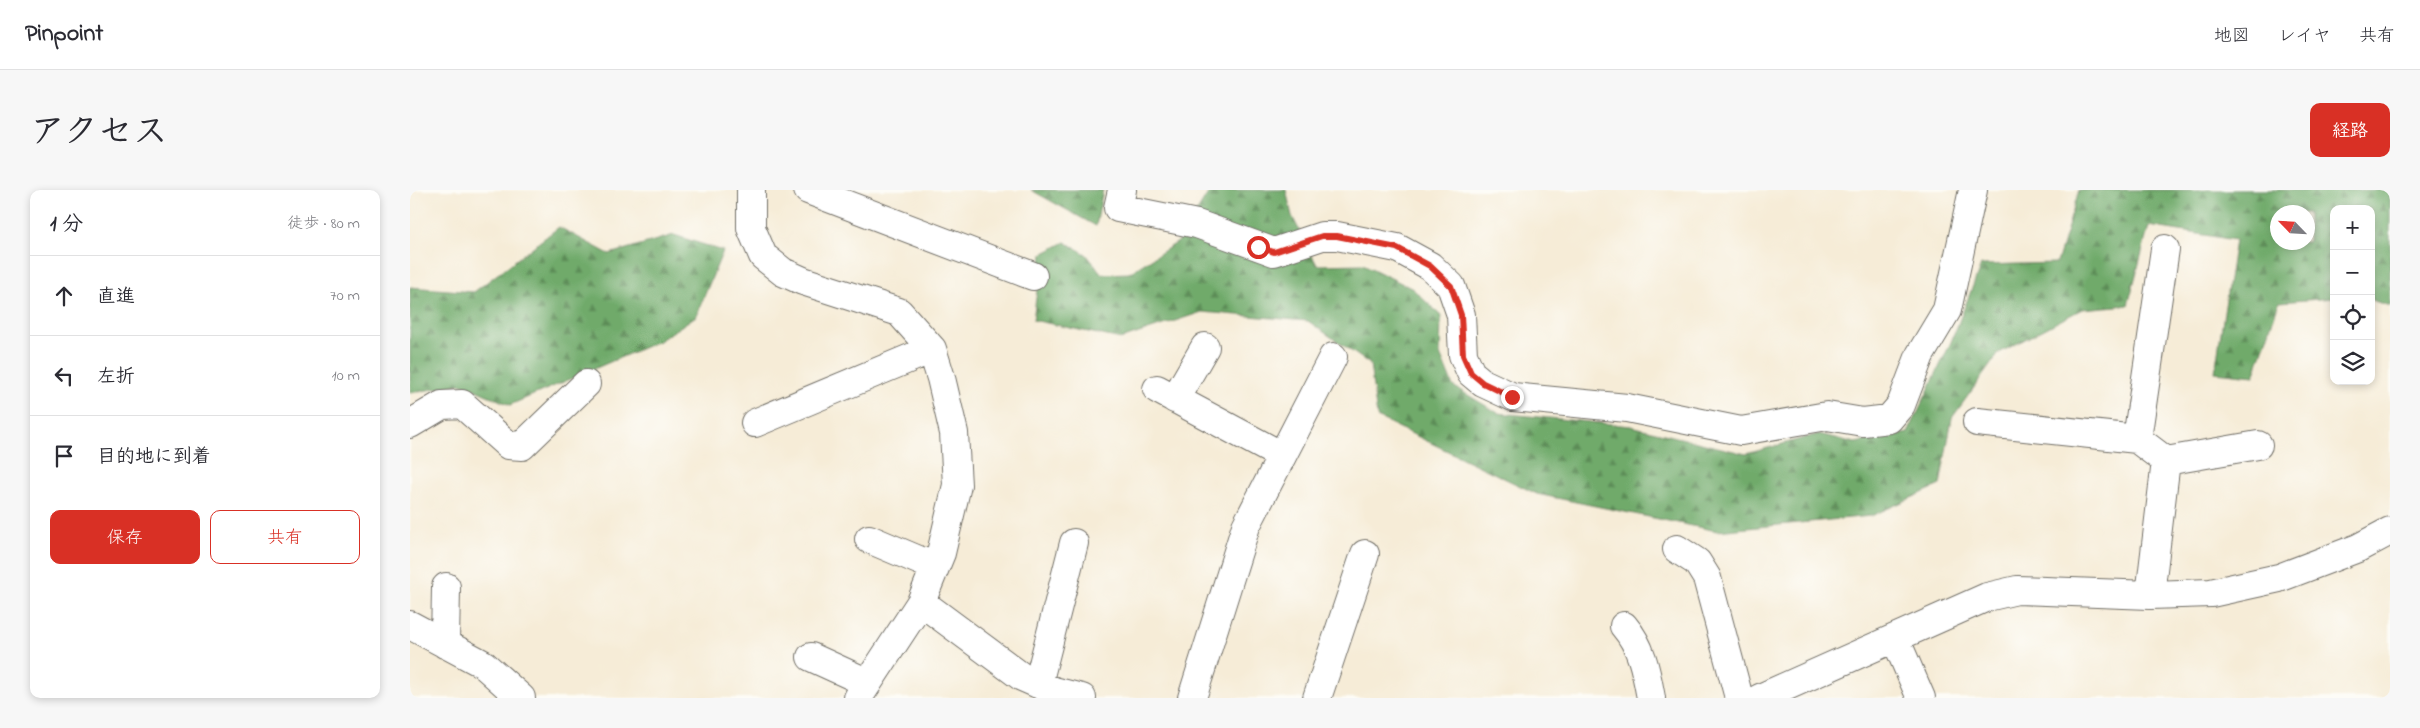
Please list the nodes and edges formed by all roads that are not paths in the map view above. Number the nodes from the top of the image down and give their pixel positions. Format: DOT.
graph roads {
  1 [pos="751,190"];
  2 [pos="808,190"];
  3 [pos="1122,190"];
  4 [pos="1973,190"];
  5 [pos="2165,249"];
  6 [pos="1033,276"];
  7 [pos="1205,347"];
  8 [pos="932,349"];
  9 [pos="1333,357"];
  10 [pos="586,384"];
  11 [pos="1977,422"];
  12 [pos="755,423"];
  13 [pos="410,424"];
  14 [pos="2137,439"];
  15 [pos="2258,444"];
  16 [pos="1282,456"];
  17 [pos="2166,461"];
  18 [pos="2390,531"];
  19 [pos="869,539"];
  20 [pos="1074,544"];
  21 [pos="1678,549"];
  22 [pos="1365,554"];
  23 [pos="935,567"];
  24 [pos="446,588"];
  25 [pos="2150,596"];
  26 [pos="921,602"];
  27 [pos="410,625"];
  28 [pos="1624,626"];
  29 [pos="1894,638"];
  30 [pos="445,644"];
  31 [pos="810,657"];
  32 [pos="1038,684"];
  33 [pos="863,691"];
  34 [pos="521,698"];
  35 [pos="1082,698"];
  36 [pos="1192,698"];
  37 [pos="1317,698"];
  38 [pos="1651,698"];
  39 [pos="1739,698"];
  40 [pos="1760,698"];
  41 [pos="1921,698"];
  1 -- 8 [label="street"];
  2 -- 6 [label="street"];
  3 -- 4 [label="street"];
  5 -- 14 [label="street"];
  7 -- 16 [label="street"];
  8 -- 12 [label="street"];
  8 -- 23 [label="street"];
  9 -- 16 [label="street"];
  10 -- 13 [label="street"];
  11 -- 14 [label="street"];
  14 -- 17 [label="street"];
  15 -- 17 [label="street"];
  16 -- 36 [label="street"];
  17 -- 25 [label="street"];
  18 -- 25 [label="street"];
  19 -- 23 [label="street"];
  20 -- 32 [label="street"];
  21 -- 39 [label="street"];
  22 -- 37 [label="street"];
  23 -- 26 [label="street"];
  24 -- 30 [label="street"];
  25 -- 29 [label="street"];
  26 -- 32 [label="street"];
  26 -- 33 [label="street"];
  27 -- 30 [label="street"];
  28 -- 38 [label="street"];
  29 -- 40 [label="street"];
  29 -- 41 [label="street"];
  30 -- 34 [label="street"];
  31 -- 33 [label="street"];
  32 -- 35 [label="street"];
}
